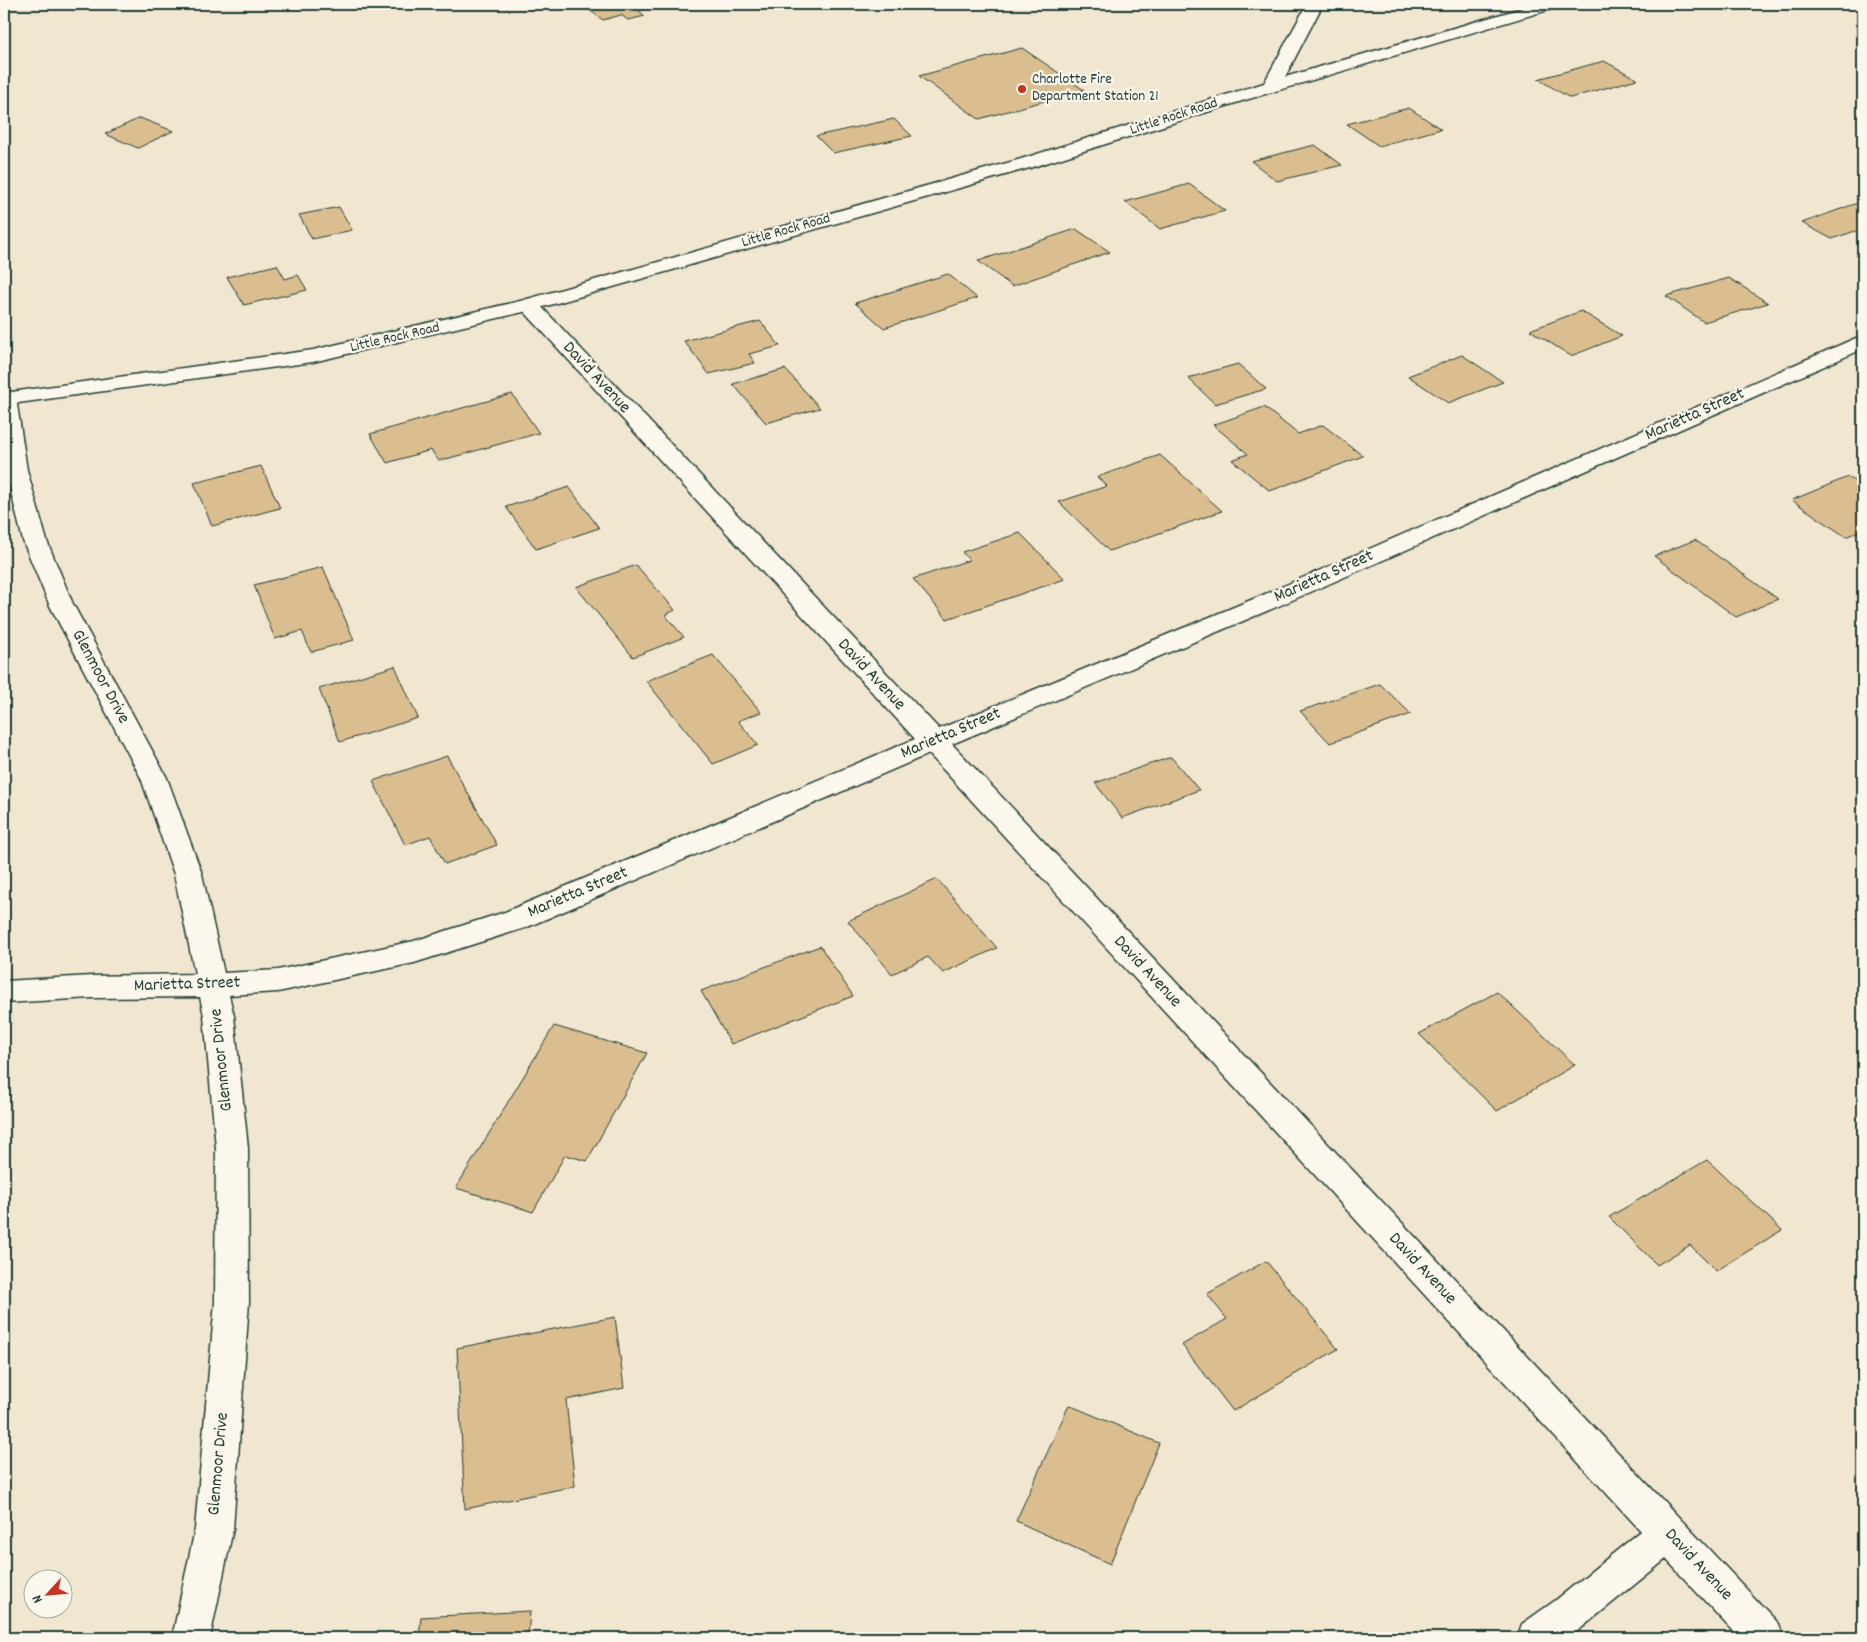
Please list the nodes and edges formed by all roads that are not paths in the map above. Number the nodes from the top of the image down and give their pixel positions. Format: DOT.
graph roads {
  1 [pos="1315,4"];
  2 [pos="1552,4"];
  3 [pos="1271,87"];
  4 [pos="529,305"];
  5 [pos="1863,341"];
  6 [pos="4,399"];
  7 [pos="933,742"];
  8 [pos="213,985"];
  9 [pos="4,992"];
  10 [pos="1668,1533"];
  11 [pos="191,1638"];
  12 [pos="1536,1638"];
  13 [pos="1765,1638"];
  1 -- 3 [label="street"];
  2 -- 3 [label="street, Little Rock Road"];
  3 -- 4 [label="street, Little Rock Road"];
  4 -- 6 [label="street, Little Rock Road"];
  4 -- 7 [label="street, David Avenue"];
  5 -- 7 [label="street, Marietta Street"];
  6 -- 8 [label="street, Glenmoor Drive"];
  7 -- 8 [label="street, Marietta Street"];
  7 -- 10 [label="street, David Avenue"];
  8 -- 9 [label="street, Marietta Street"];
  8 -- 11 [label="street, Glenmoor Drive"];
  10 -- 12 [label="street"];
  10 -- 13 [label="street, David Avenue"];
}
